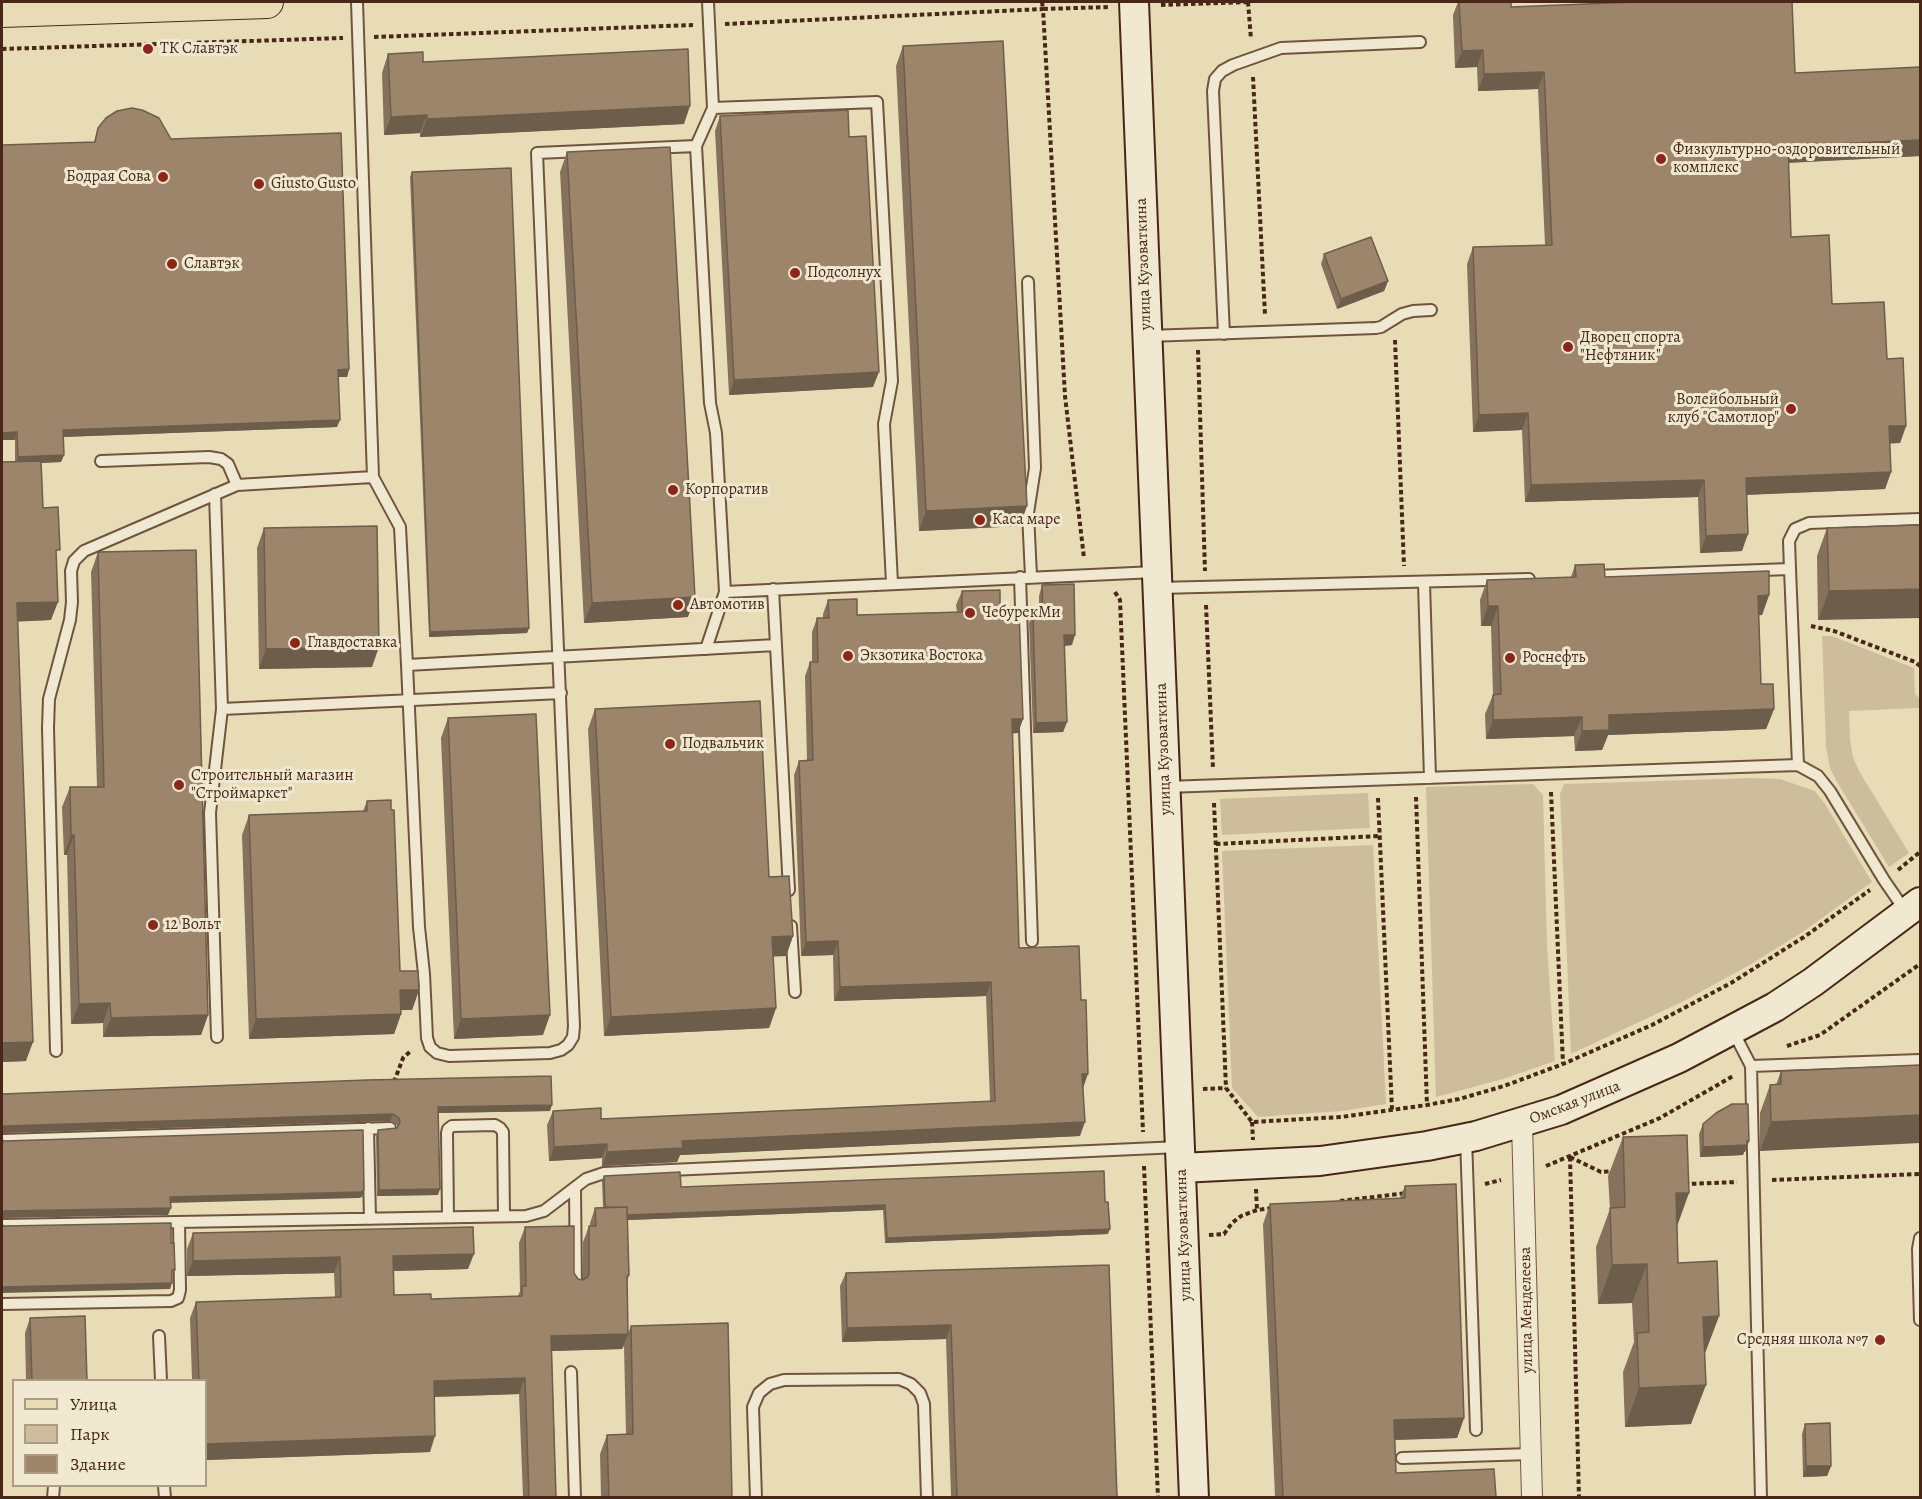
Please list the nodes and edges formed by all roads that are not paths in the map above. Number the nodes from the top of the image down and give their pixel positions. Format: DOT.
graph roads {
  1 [pos="267,2"];
  2 [pos="357,2"];
  3 [pos="708,2"];
  4 [pos="1134,2"];
  5 [pos="2,11"];
  6 [pos="1420,42"];
  7 [pos="713,108"];
  8 [pos="696,146"];
  9 [pos="1028,282"];
  10 [pos="1431,310"];
  11 [pos="1224,334"];
  12 [pos="1147,336"];
  13 [pos="101,461"];
  14 [pos="373,477"];
  15 [pos="237,485"];
  16 [pos="215,494"];
  17 [pos="1920,519"];
  18 [pos="1790,569"];
  19 [pos="1025,576"];
  20 [pos="1580,577"];
  21 [pos="1545,578"];
  22 [pos="1157,580"];
  23 [pos="892,583"];
  24 [pos="1424,583"];
  25 [pos="773,589"];
  26 [pos="725,592"];
  27 [pos="776,645"];
  28 [pos="706,649"];
  29 [pos="559,657"];
  30 [pos="407,665"];
  31 [pos="561,693"];
  32 [pos="408,700"];
  33 [pos="222,709"];
  34 [pos="1798,765"];
  35 [pos="1430,778"];
  36 [pos="1166,787"];
  37 [pos="790,896"];
  38 [pos="1913,907"];
  39 [pos="791,920"];
  40 [pos="1032,941"];
  41 [pos="795,992"];
  42 [pos="1732,1030"];
  43 [pos="217,1037"];
  44 [pos="56,1051"];
  45 [pos="1920,1060"];
  46 [pos="1751,1066"];
  47 [pos="1522,1123"];
  48 [pos="368,1128"];
  49 [pos="390,1128"];
  50 [pos="1466,1138"];
  51 [pos="2,1140"];
  52 [pos="1181,1158"];
  53 [pos="575,1188"];
  54 [pos="504,1216"];
  55 [pos="448,1217"];
  56 [pos="370,1219"];
  57 [pos="179,1222"];
  58 [pos="2,1225"];
  59 [pos="1920,1238"];
  60 [pos="576,1288"];
  61 [pos="2,1304"];
  62 [pos="1920,1320"];
  63 [pos="159,1336"];
  64 [pos="571,1372"];
  65 [pos="161,1379"];
  66 [pos="1476,1430"];
  67 [pos="1531,1454"];
  68 [pos="1402,1458"];
  69 [pos="575,1497"];
  70 [pos="756,1497"];
  71 [pos="927,1497"];
  72 [pos="1194,1497"];
  73 [pos="1532,1497"];
  74 [pos="1761,1497"];
  1 -- 5 [label="main road"];
  2 -- 14 [label="lane"];
  3 -- 7 [label="lane"];
  4 -- 12 [label="main road, улица Кузоваткина"];
  6 -- 11 [label="lane"];
  7 -- 8 [label="lane"];
  7 -- 23 [label="lane"];
  8 -- 26 [label="lane"];
  8 -- 29 [label="lane"];
  9 -- 19 [label="lane"];
  10 -- 11 [label="lane"];
  11 -- 12 [label="lane"];
  12 -- 22 [label="main road, улица Кузоваткина"];
  13 -- 15 [label="lane"];
  14 -- 15 [label="lane"];
  14 -- 30 [label="lane"];
  15 -- 16 [label="lane"];
  16 -- 33 [label="lane"];
  16 -- 44 [label="lane"];
  17 -- 18 [label="lane"];
  18 -- 20 [label="lane"];
  18 -- 34 [label="lane"];
  19 -- 22 [label="lane"];
  19 -- 23 [label="lane"];
  19 -- 40 [label="lane"];
  21 -- 24 [label="lane"];
  22 -- 24 [label="lane"];
  22 -- 36 [label="main road, улица Кузоваткина"];
  23 -- 25 [label="lane"];
  24 -- 35 [label="lane"];
  25 -- 26 [label="lane"];
  25 -- 27 [label="lane"];
  26 -- 28 [label="lane"];
  27 -- 28 [label="lane"];
  27 -- 37 [label="lane"];
  28 -- 29 [label="lane"];
  29 -- 30 [label="lane"];
  29 -- 31 [label="lane"];
  30 -- 32 [label="lane"];
  31 -- 32 [label="lane"];
  31 -- 32 [label="lane"];
  32 -- 33 [label="lane"];
  33 -- 43 [label="lane"];
  34 -- 35 [label="lane"];
  34 -- 38 [label="lane"];
  35 -- 36 [label="lane"];
  36 -- 52 [label="main road, улица Кузоваткина"];
  38 -- 42 [label="main road, Омская улица"];
  39 -- 41 [label="lane"];
  42 -- 46 [label="lane"];
  42 -- 47 [label="main road, Омская улица"];
  45 -- 46 [label="lane"];
  46 -- 74 [label="lane"];
  47 -- 50 [label="main road, Омская улица"];
  47 -- 67 [label="street, улица Менделеева"];
  48 -- 49 [label="lane"];
  48 -- 51 [label="lane"];
  48 -- 56 [label="lane"];
  50 -- 52 [label="main road, Омская улица"];
  50 -- 66 [label="lane"];
  52 -- 53 [label="lane"];
  52 -- 72 [label="main road, улица Кузоваткина"];
  53 -- 54 [label="lane"];
  53 -- 60 [label="lane"];
  54 -- 55 [label="lane"];
  54 -- 55 [label="lane"];
  55 -- 56 [label="lane"];
  56 -- 57 [label="lane"];
  57 -- 58 [label="lane"];
  57 -- 61 [label="lane"];
  59 -- 62 [label="lane"];
  63 -- 65 [label="lane"];
  64 -- 69 [label="lane"];
  67 -- 68 [label="lane"];
  67 -- 73 [label="street, улица Менделеева"];
  70 -- 71 [label="lane"];
}
